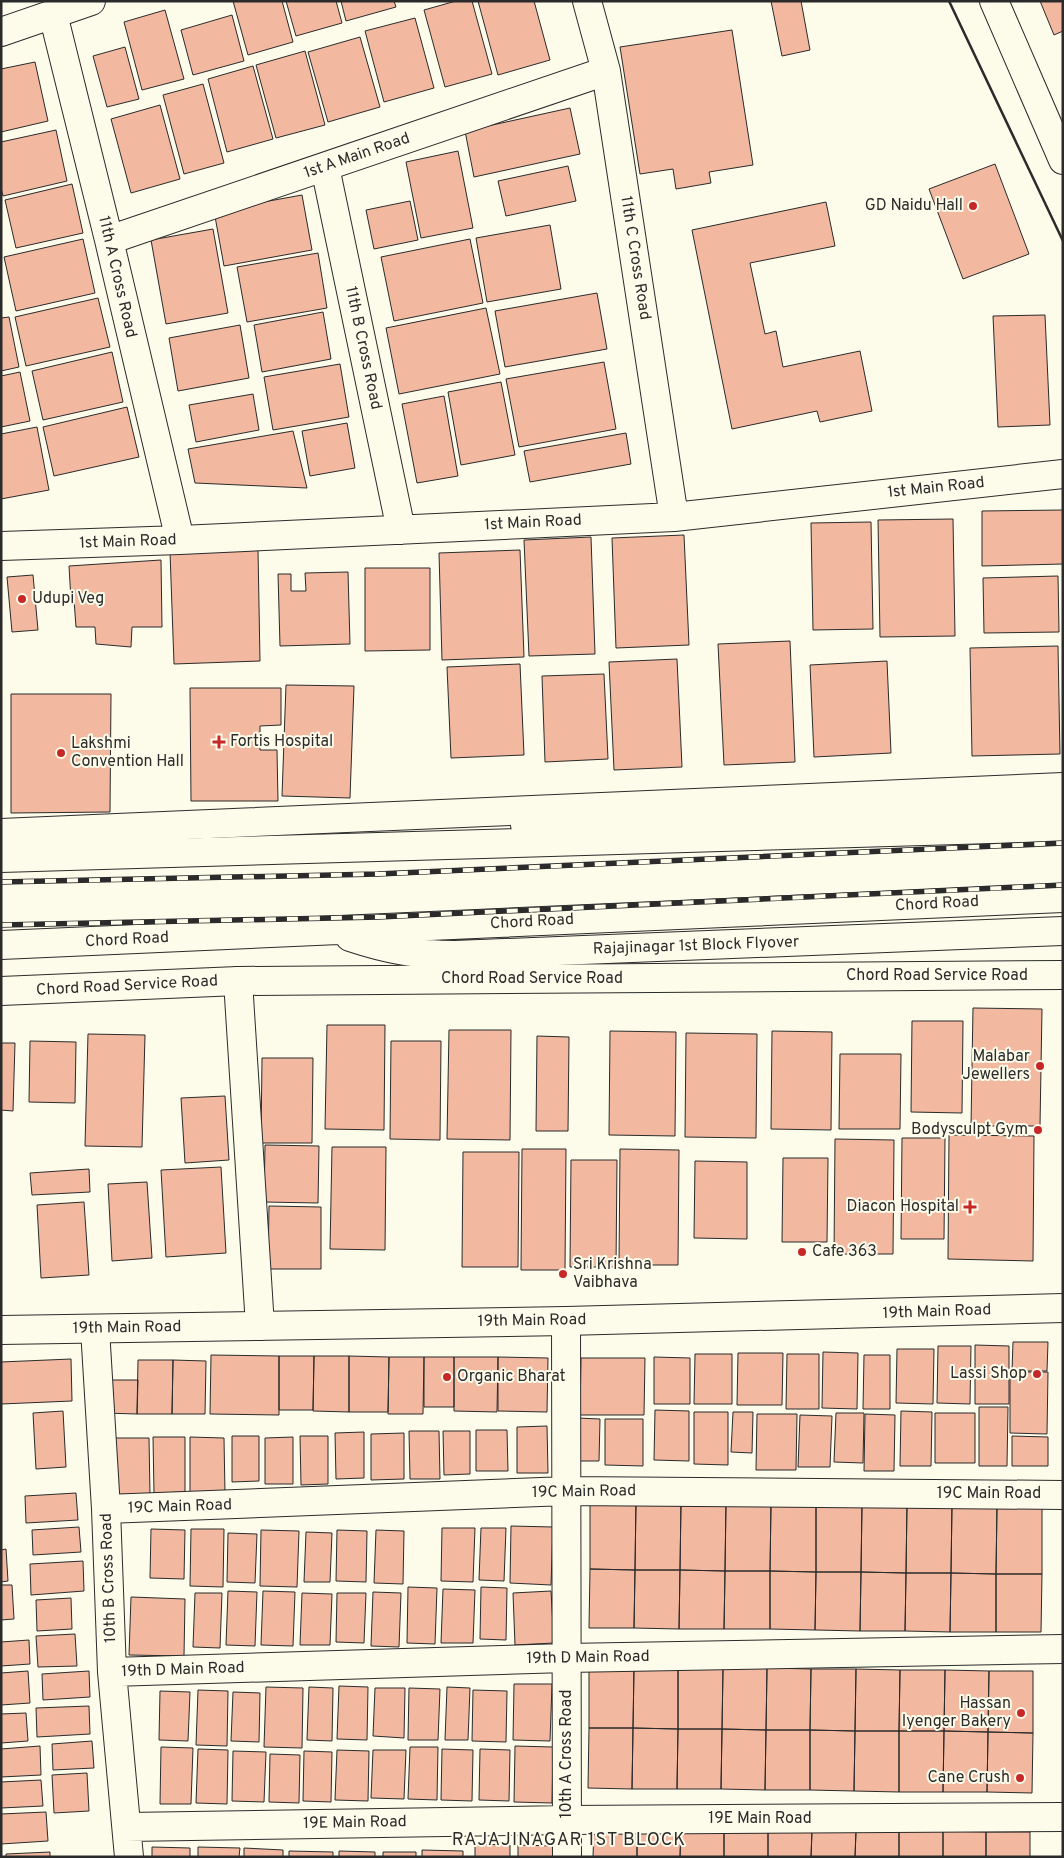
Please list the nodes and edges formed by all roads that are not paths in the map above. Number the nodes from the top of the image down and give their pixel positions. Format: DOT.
graph roads {
  1 [pos="91,1"];
  2 [pos="587,1"];
  3 [pos="994,1"];
  4 [pos="53,14"];
  5 [pos="1,32"];
  6 [pos="606,71"];
  7 [pos="1063,160"];
  8 [pos="325,167"];
  9 [pos="109,240"];
  10 [pos="1063,474"];
  11 [pos="674,517"];
  12 [pos="400,530"];
  13 [pos="180,540"];
  14 [pos="1,546"];
  15 [pos="1063,787"];
  16 [pos="1063,804"];
  17 [pos="1063,828"];
  18 [pos="1,833"];
  19 [pos="403,847"];
  20 [pos="1,858"];
  21 [pos="1063,898"];
  22 [pos="332,931"];
  23 [pos="1063,931"];
  24 [pos="1,945"];
  25 [pos="1063,975"];
  26 [pos="238,981"];
  27 [pos="1,991"];
  28 [pos="1063,1308"];
  29 [pos="566,1321"];
  30 [pos="260,1326"];
  31 [pos="95,1329"];
  32 [pos="1,1330"];
  33 [pos="567,1491"];
  34 [pos="1063,1495"];
  35 [pos="106,1510"];
  36 [pos="1063,1649"];
  37 [pos="566,1658"];
  38 [pos="112,1672"];
  39 [pos="1063,1817"];
  40 [pos="567,1820"];
  41 [pos="127,1827"];
  42 [pos="130,1857"];
  43 [pos="568,1857"];
  1 -- 4 [label="street"];
  2 -- 6 [label="street, 11th C Cross Road"];
  3 -- 7 [label="street"];
  4 -- 5 [label="street"];
  4 -- 9 [label="street, 11th A Cross Road"];
  6 -- 8 [label="street, 1st A Main Road"];
  6 -- 11 [label="street, 11th C Cross Road"];
  8 -- 9 [label="street, 1st A Main Road"];
  8 -- 12 [label="street, 11th B Cross Road"];
  9 -- 13 [label="street, 11th A Cross Road"];
  10 -- 11 [label="street, 1st Main Road"];
  11 -- 12 [label="street, 1st Main Road"];
  12 -- 13 [label="street, 1st Main Road"];
  13 -- 14 [label="street, 1st Main Road"];
  15 -- 18 [label="street"];
  16 -- 19 [label="street"];
  17 -- 19 [label="street"];
  19 -- 20 [label="street"];
  21 -- 22 [label="street, Chord Road"];
  22 -- 23 [label="street, Rajajinagar 1st Block Flyover"];
  22 -- 24 [label="street, Chord Road"];
  25 -- 26 [label="street, Chord Road Service Road"];
  26 -- 27 [label="street, Chord Road Service Road"];
  26 -- 30 [label="street"];
  28 -- 29 [label="street, 19th Main Road"];
  29 -- 30 [label="street, 19th Main Road"];
  29 -- 33 [label="street, 10th A Cross Road"];
  30 -- 31 [label="street, 19th Main Road"];
  31 -- 32 [label="street, 19th Main Road"];
  31 -- 35 [label="street, 10th B Cross Road"];
  33 -- 34 [label="street, 19C Main Road"];
  33 -- 35 [label="street, 19C Main Road"];
  33 -- 37 [label="street, 10th A Cross Road"];
  35 -- 38 [label="street, 10th B Cross Road"];
  36 -- 37 [label="street, 19th D Main Road"];
  37 -- 38 [label="street, 19th D Main Road"];
  37 -- 40 [label="street, 10th A Cross Road"];
  38 -- 41 [label="street, 10th B Cross Road"];
  39 -- 40 [label="street, 19E Main Road"];
  40 -- 41 [label="street, 19E Main Road"];
  40 -- 43 [label="street, 10th A Cross Road"];
  41 -- 42 [label="street, 10th B Cross Road"];
}
